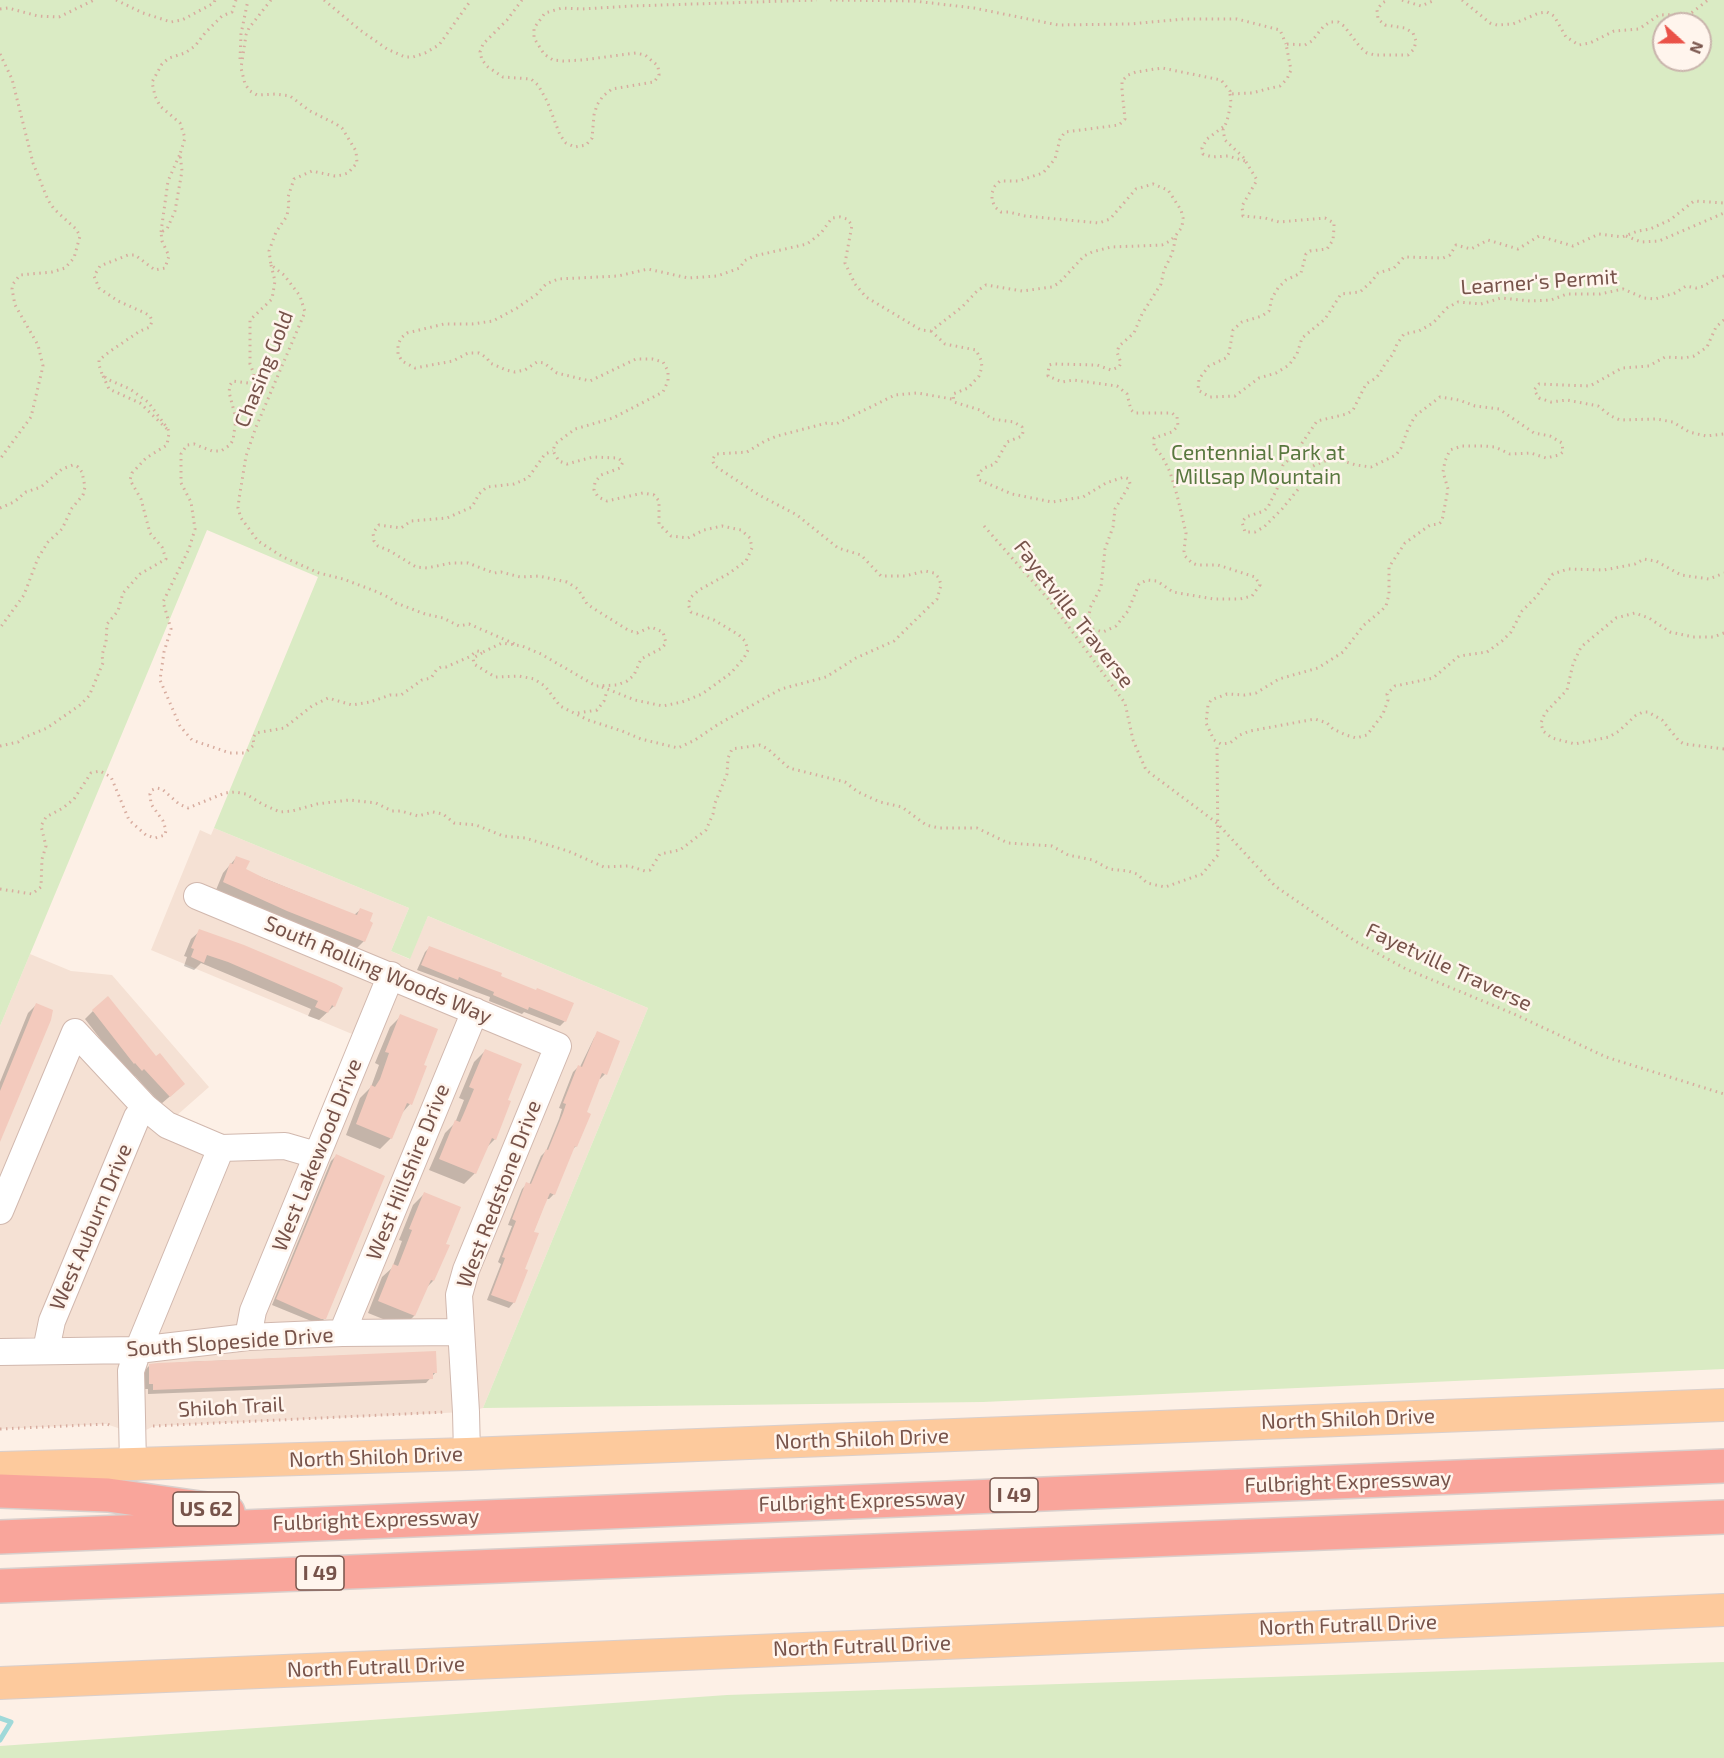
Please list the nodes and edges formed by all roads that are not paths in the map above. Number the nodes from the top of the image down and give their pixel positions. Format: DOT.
graph roads {
  1 [pos="197,896"];
  2 [pos="391,975"];
  3 [pos="475,1011"];
  4 [pos="558,1046"];
  5 [pos="145,1107"];
  6 [pos="221,1148"];
  7 [pos="316,1155"];
  8 [pos="0,1211"];
  9 [pos="461,1332"];
  10 [pos="342,1333"];
  11 [pos="248,1337"];
  12 [pos="46,1350"];
  13 [pos="138,1350"];
  14 [pos="0,1352"];
  15 [pos="1724,1405"];
  16 [pos="467,1454"];
  17 [pos="133,1464"];
  18 [pos="1724,1467"];
  19 [pos="0,1468"];
  20 [pos="0,1491"];
  21 [pos="1724,1517"];
  22 [pos="304,1523"];
  23 [pos="0,1536"];
  24 [pos="0,1586"];
  25 [pos="1724,1610"];
  26 [pos="0,1683"];
  1 -- 2 [label="lane, South Rolling Woods Way"];
  2 -- 3 [label="lane, South Rolling Woods Way"];
  2 -- 7 [label="lane, West Lakewood Drive"];
  3 -- 4 [label="lane, South Rolling Woods Way"];
  3 -- 10 [label="lane, West Hillshire Drive"];
  4 -- 9 [label="lane, West Redstone Drive"];
  5 -- 6 [label="lane"];
  5 -- 8 [label="lane"];
  5 -- 12 [label="lane, West Auburn Drive"];
  6 -- 7 [label="lane"];
  6 -- 13 [label="lane"];
  7 -- 11 [label="lane, West Lakewood Drive"];
  9 -- 10 [label="lane, South Slopeside Drive"];
  9 -- 16 [label="lane, West Redstone Drive"];
  10 -- 11 [label="lane, South Slopeside Drive"];
  11 -- 13 [label="lane, South Slopeside Drive"];
  12 -- 13 [label="lane, South Slopeside Drive"];
  12 -- 14 [label="lane, South Slopeside Drive"];
  13 -- 17 [label="lane"];
  15 -- 16 [label="main road, North Shiloh Drive"];
  16 -- 17 [label="main road, North Shiloh Drive"];
  17 -- 19 [label="main road, North Shiloh Drive"];
  18 -- 22 [label="highway, Fulbright Expressway / I 49"];
  20 -- 22 [label="highway, US 62"];
  21 -- 24 [label="highway, I 49"];
  22 -- 23 [label="highway, Fulbright Expressway / I 49"];
  25 -- 26 [label="main road, North Futrall Drive"];
}
